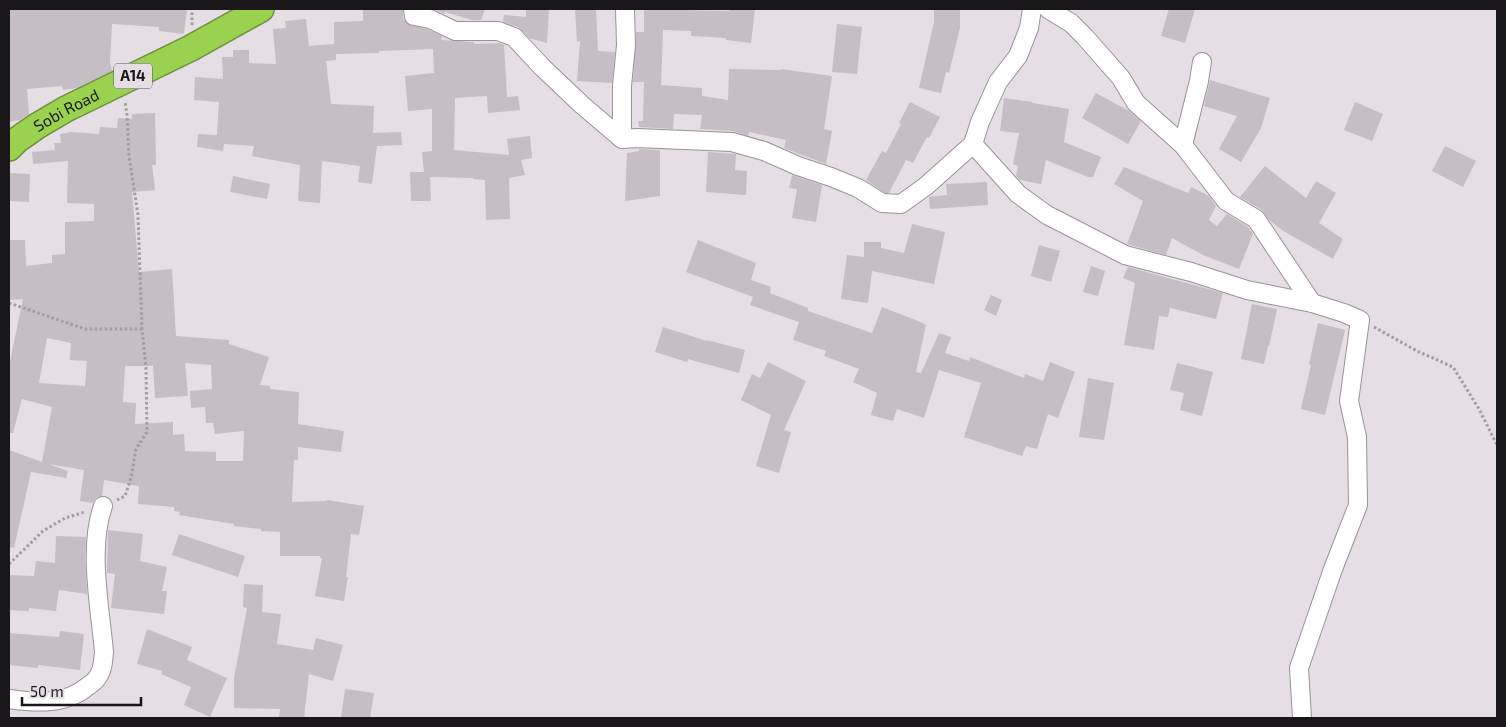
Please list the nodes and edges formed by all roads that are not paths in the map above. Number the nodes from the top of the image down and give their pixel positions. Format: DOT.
graph roads {
  1 [pos="261,9"];
  2 [pos="413,9"];
  3 [pos="624,9"];
  4 [pos="1032,9"];
  5 [pos="1048,9"];
  6 [pos="1202,62"];
  7 [pos="622,139"];
  8 [pos="973,144"];
  9 [pos="1183,145"];
  10 [pos="9,148"];
  11 [pos="1312,303"];
  12 [pos="103,506"];
  13 [pos="9,699"];
  14 [pos="1302,718"];
  1 -- 10 [label="highway, Sobi Road / A14"];
  2 -- 7 [label="street"];
  3 -- 7 [label="street"];
  4 -- 8 [label="street"];
  5 -- 9 [label="street"];
  6 -- 9 [label="street"];
  7 -- 8 [label="street"];
  8 -- 11 [label="street"];
  9 -- 11 [label="street"];
  11 -- 14 [label="street"];
  12 -- 13 [label="street"];
}
